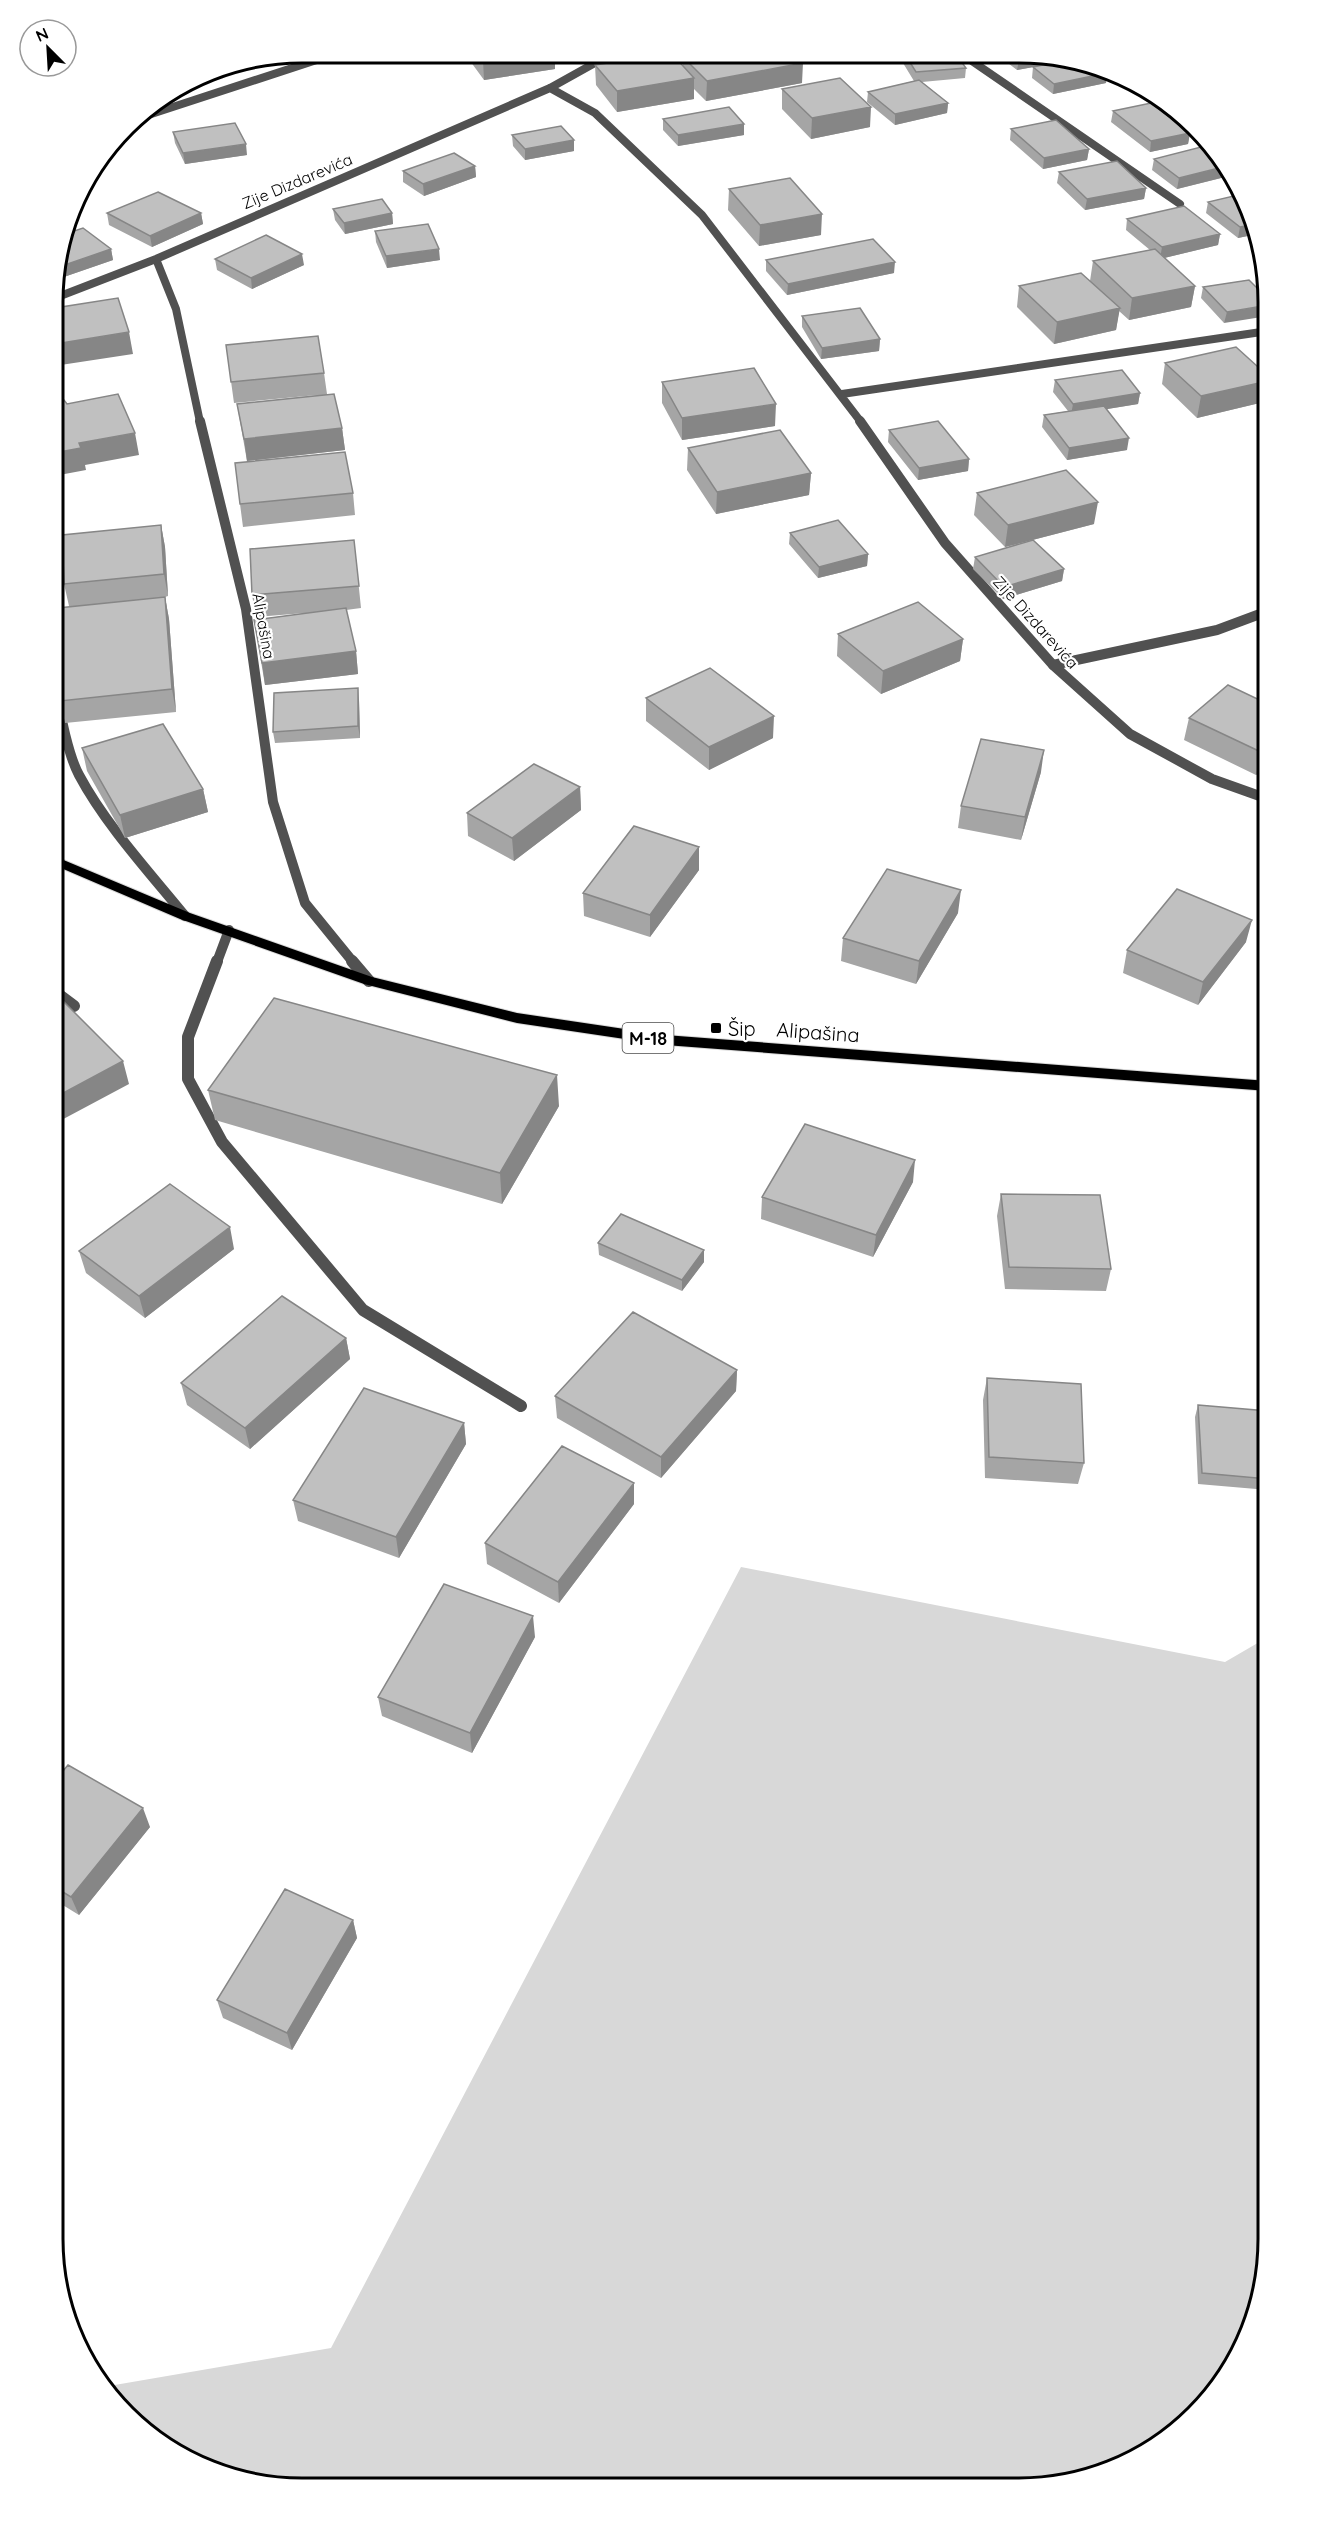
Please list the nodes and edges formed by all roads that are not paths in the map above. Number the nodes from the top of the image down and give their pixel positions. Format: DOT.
graph roads {
  1 [pos="307,63"];
  2 [pos="596,63"];
  3 [pos="975,63"];
  4 [pos="550,88"];
  5 [pos="157,112"];
  6 [pos="1180,204"];
  7 [pos="156,259"];
  8 [pos="63,295"];
  9 [pos="1258,333"];
  10 [pos="842,394"];
  11 [pos="1258,616"];
  12 [pos="1053,665"];
  13 [pos="63,723"];
  14 [pos="1258,796"];
  15 [pos="63,864"];
  16 [pos="185,916"];
  17 [pos="229,930"];
  18 [pos="369,981"];
  19 [pos="63,998"];
  20 [pos="74,1006"];
  21 [pos="1258,1085"];
  22 [pos="521,1406"];
  1 -- 5 [label="street"];
  2 -- 4 [label="street, Zije Dizdarevića"];
  3 -- 6 [label="street"];
  4 -- 7 [label="street, Zije Dizdarevića"];
  4 -- 10 [label="street, Zije Dizdarevića"];
  7 -- 8 [label="street, Zije Dizdarevića"];
  7 -- 18 [label="street, Alipašina"];
  9 -- 10 [label="street"];
  10 -- 12 [label="street, Zije Dizdarevića"];
  11 -- 12 [label="street"];
  12 -- 14 [label="street, Zije Dizdarevića"];
  13 -- 16 [label="street"];
  15 -- 16 [label="main road, Alipašina / M-18"];
  16 -- 17 [label="main road, Alipašina / M-18"];
  17 -- 18 [label="main road, Alipašina / M-18"];
  17 -- 22 [label="street"];
  18 -- 21 [label="main road, Alipašina / M-18"];
  19 -- 20 [label="street"];
}
